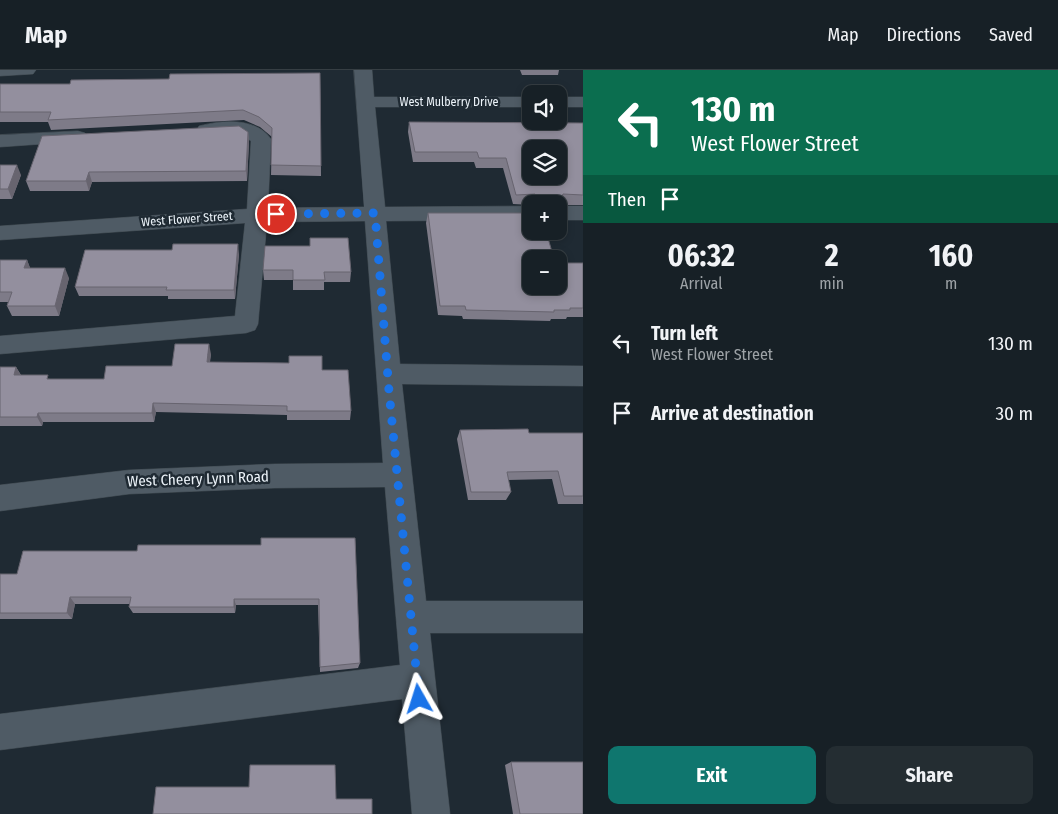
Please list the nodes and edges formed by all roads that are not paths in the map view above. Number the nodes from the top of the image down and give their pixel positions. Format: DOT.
graph roads {
  1 [pos="27,70"];
  2 [pos="363,70"];
  3 [pos="0,72"];
  4 [pos="366,102"];
  5 [pos="522,102"];
  6 [pos="567,102"];
  7 [pos="583,102"];
  8 [pos="186,131"];
  9 [pos="98,136"];
  10 [pos="0,140"];
  11 [pos="375,213"];
  12 [pos="522,213"];
  13 [pos="567,213"];
  14 [pos="583,213"];
  15 [pos="257,215"];
  16 [pos="0,233"];
  17 [pos="0,345"];
  18 [pos="388,374"];
  19 [pos="583,376"];
  20 [pos="397,475"];
  21 [pos="0,498"];
  22 [pos="411,617"];
  23 [pos="583,617"];
  24 [pos="418,680"];
  25 [pos="0,732"];
  26 [pos="431,814"];
  1 -- 3 [label="street"];
  2 -- 4 [label="street"];
  4 -- 5 [label="street, West Mulberry Drive"];
  4 -- 11 [label="street"];
  6 -- 7 [label="street"];
  8 -- 15 [label="street"];
  9 -- 10 [label="street"];
  11 -- 12 [label="street, West Flower Street"];
  11 -- 15 [label="street, West Flower Street"];
  11 -- 18 [label="street"];
  13 -- 14 [label="street"];
  15 -- 16 [label="street, West Flower Street"];
  15 -- 17 [label="street"];
  18 -- 19 [label="street"];
  18 -- 20 [label="street"];
  20 -- 21 [label="street, West Cheery Lynn Road"];
  20 -- 22 [label="street"];
  22 -- 23 [label="street"];
  22 -- 24 [label="street"];
  24 -- 25 [label="street"];
  24 -- 26 [label="street"];
}
